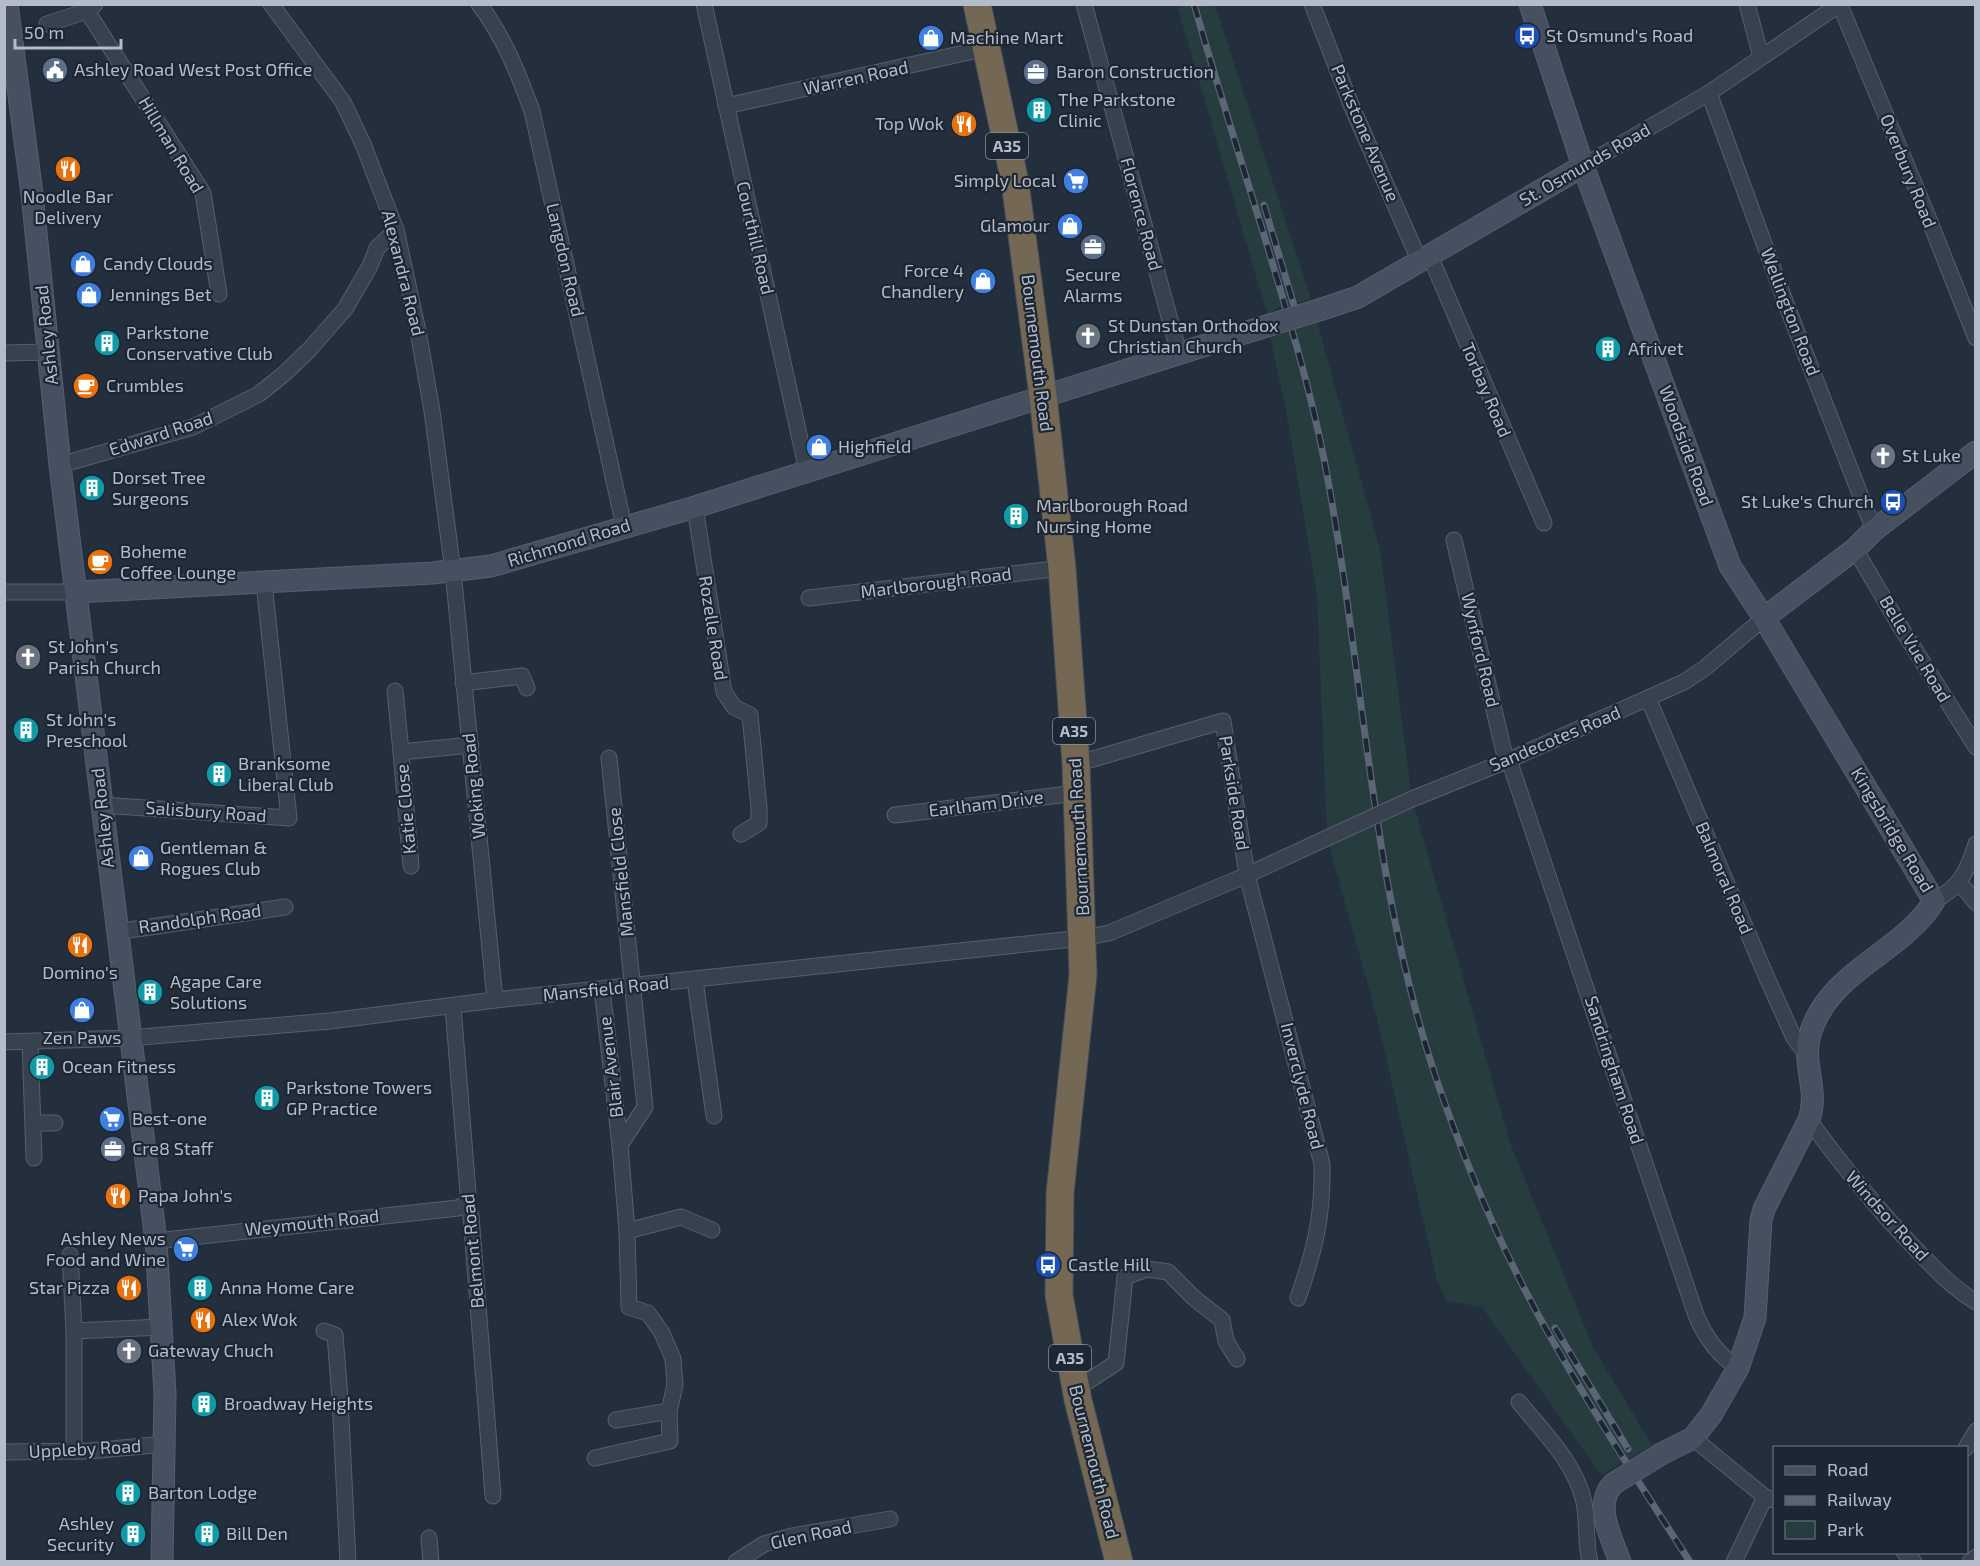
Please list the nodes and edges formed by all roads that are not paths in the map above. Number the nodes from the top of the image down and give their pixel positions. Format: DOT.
graph roads {
  1 [pos="272,4"];
  2 [pos="479,4"];
  3 [pos="704,4"];
  4 [pos="977,4"];
  5 [pos="1084,4"];
  6 [pos="1312,4"];
  7 [pos="1530,4"];
  8 [pos="1747,4"];
  9 [pos="1840,5"];
  10 [pos="91,8"];
  11 [pos="7,16"];
  12 [pos="47,24"];
  13 [pos="987,48"];
  14 [pos="1761,57"];
  15 [pos="1709,93"];
  16 [pos="726,106"];
  17 [pos="1583,166"];
  18 [pos="396,230"];
  19 [pos="1425,259"];
  20 [pos="219,294"];
  21 [pos="1976,338"];
  22 [pos="49,352"];
  23 [pos="4,353"];
  24 [pos="1179,353"];
  25 [pos="1043,396"];
  26 [pos="1976,452"];
  27 [pos="60,465"];
  28 [pos="807,471"];
  29 [pos="695,507"];
  30 [pos="1544,523"];
  31 [pos="624,526"];
  32 [pos="1874,530"];
  33 [pos="1454,540"];
  34 [pos="1855,549"];
  35 [pos="1062,568"];
  36 [pos="453,572"];
  37 [pos="264,583"];
  38 [pos="4,592"];
  39 [pos="77,592"];
  40 [pos="810,598"];
  41 [pos="1764,618"];
  42 [pos="463,683"];
  43 [pos="527,688"];
  44 [pos="395,691"];
  45 [pos="1648,698"];
  46 [pos="471,745"];
  47 [pos="1976,747"];
  48 [pos="401,752"];
  49 [pos="609,758"];
  50 [pos="1509,760"];
  51 [pos="1076,764"];
  52 [pos="1077,793"];
  53 [pos="102,805"];
  54 [pos="895,815"];
  55 [pos="741,834"];
  56 [pos="1976,844"];
  57 [pos="411,866"];
  58 [pos="1247,875"];
  59 [pos="1957,885"];
  60 [pos="1934,901"];
  61 [pos="1976,903"];
  62 [pos="285,907"];
  63 [pos="116,932"];
  64 [pos="1083,938"];
  65 [pos="695,980"];
  66 [pos="633,987"];
  67 [pos="602,989"];
  68 [pos="495,1000"];
  69 [pos="453,1007"];
  70 [pos="130,1038"];
  71 [pos="4,1042"];
  72 [pos="30,1042"];
  73 [pos="1806,1054"];
  74 [pos="714,1116"];
  75 [pos="1809,1120"];
  76 [pos="55,1123"];
  77 [pos="33,1124"];
  78 [pos="620,1145"];
  79 [pos="34,1158"];
  80 [pos="466,1203"];
  81 [pos="711,1230"];
  82 [pos="627,1231"];
  83 [pos="156,1241"];
  84 [pos="70,1255"];
  85 [pos="1298,1298"];
  86 [pos="1976,1302"];
  87 [pos="162,1328"];
  88 [pos="74,1331"];
  89 [pos="335,1332"];
  90 [pos="1237,1359"];
  91 [pos="1738,1368"];
  92 [pos="1076,1389"];
  93 [pos="1519,1402"];
  94 [pos="669,1411"];
  95 [pos="616,1420"];
  96 [pos="1976,1431"];
  97 [pos="1693,1438"];
  98 [pos="165,1444"];
  99 [pos="1967,1446"];
  100 [pos="74,1451"];
  101 [pos="4,1452"];
  102 [pos="595,1458"];
  103 [pos="493,1496"];
  104 [pos="1770,1498"];
  105 [pos="890,1519"];
  106 [pos="429,1538"];
  107 [pos="1976,1557"];
  108 [pos="162,1562"];
  109 [pos="348,1562"];
  110 [pos="431,1562"];
  111 [pos="736,1562"];
  112 [pos="1119,1562"];
  113 [pos="1590,1562"];
  114 [pos="1620,1562"];
  115 [pos="1734,1562"];
  116 [pos="1970,1562"];
  1 -- 18 [label="street, Alexandra Road"];
  2 -- 31 [label="street, Langdon Road"];
  3 -- 16 [label="street, Courthill Road"];
  4 -- 13 [label="highway, Bournemouth Road / A35"];
  5 -- 24 [label="street, Florence Road"];
  6 -- 19 [label="street, Parkstone Avenue"];
  7 -- 17 [label="street, Woodside Road"];
  8 -- 14 [label="street"];
  9 -- 14 [label="street, St. Osmunds Road"];
  9 -- 21 [label="street, Overbury Road"];
  10 -- 12 [label="street"];
  10 -- 20 [label="street, Hillman Road"];
  11 -- 22 [label="street, Ashley Road"];
  13 -- 16 [label="street, Warren Road"];
  13 -- 25 [label="highway, Bournemouth Road / A35"];
  14 -- 15 [label="street, St. Osmunds Road"];
  15 -- 17 [label="street, St. Osmunds Road"];
  15 -- 32 [label="street, Wellington Road"];
  16 -- 28 [label="street, Courthill Road"];
  17 -- 19 [label="street, St. Osmunds Road"];
  17 -- 41 [label="street, Woodside Road"];
  18 -- 27 [label="street, Edward Road"];
  18 -- 36 [label="street, Alexandra Road"];
  19 -- 24 [label="street, St. Osmunds Road, bridge"];
  19 -- 30 [label="street, Torbay Road"];
  22 -- 23 [label="street"];
  22 -- 27 [label="street, Ashley Road"];
  24 -- 25 [label="street, Richmond Road"];
  25 -- 28 [label="street, Richmond Road"];
  25 -- 35 [label="highway, Bournemouth Road / A35"];
  26 -- 32 [label="street, Sandecotes Road"];
  27 -- 39 [label="street, Ashley Road"];
  28 -- 29 [label="street, Richmond Road"];
  29 -- 31 [label="street, Richmond Road"];
  29 -- 55 [label="street, Rozelle Road"];
  31 -- 36 [label="street, Richmond Road"];
  32 -- 34 [label="street, Sandecotes Road"];
  33 -- 50 [label="street, Wynford Road"];
  34 -- 41 [label="street, Sandecotes Road"];
  34 -- 47 [label="street, Belle Vue Road"];
  35 -- 40 [label="street, Marlborough Road"];
  35 -- 51 [label="highway, Bournemouth Road / A35"];
  36 -- 37 [label="street, Richmond Road"];
  36 -- 42 [label="street, Woking Road"];
  37 -- 39 [label="street, Richmond Road"];
  37 -- 53 [label="street, Salisbury Road"];
  38 -- 39 [label="street"];
  39 -- 53 [label="street, Ashley Road"];
  41 -- 45 [label="street, Sandecotes Road"];
  41 -- 60 [label="street, Kingsbridge Road"];
  42 -- 43 [label="street"];
  42 -- 46 [label="street, Woking Road"];
  44 -- 48 [label="street, Katie Close"];
  45 -- 50 [label="street, Sandecotes Road"];
  45 -- 73 [label="street, Balmoral Road"];
  46 -- 48 [label="street, Katie Close"];
  46 -- 68 [label="street, Woking Road"];
  48 -- 57 [label="street, Katie Close"];
  49 -- 66 [label="street, Mansfield Close"];
  50 -- 58 [label="street, Sandecotes Road, bridge"];
  50 -- 91 [label="street, Sandringham Road"];
  51 -- 52 [label="highway, Bournemouth Road / A35"];
  51 -- 58 [label="street, Parkside Road"];
  52 -- 54 [label="street, Earlham Drive"];
  52 -- 64 [label="highway, Bournemouth Road / A35"];
  53 -- 63 [label="street, Ashley Road"];
  56 -- 59 [label="street"];
  58 -- 64 [label="street, Sandecotes Road"];
  58 -- 85 [label="street, Inverclyde Road"];
  59 -- 60 [label="street"];
  59 -- 61 [label="street"];
  60 -- 73 [label="street, Kingsbridge Road"];
  62 -- 63 [label="street, Randolph Road"];
  63 -- 70 [label="street, Ashley Road"];
  64 -- 65 [label="street, Mansfield Road"];
  64 -- 92 [label="highway, Bournemouth Road / A35"];
  65 -- 66 [label="street, Mansfield Road"];
  65 -- 74 [label="street"];
  66 -- 67 [label="street, Mansfield Road"];
  66 -- 78 [label="street, Blair Avenue"];
  67 -- 68 [label="street, Mansfield Road"];
  67 -- 78 [label="street, Blair Avenue"];
  68 -- 69 [label="street, Mansfield Road"];
  69 -- 70 [label="street, Mansfield Road"];
  69 -- 80 [label="street, Belmont Road"];
  70 -- 72 [label="street, Mansfield Road"];
  70 -- 83 [label="street, Ashley Road"];
  71 -- 72 [label="street, Mansfield Road"];
  72 -- 77 [label="street"];
  73 -- 75 [label="street, Kingsbridge Road"];
  75 -- 86 [label="street, Windsor Road"];
  75 -- 91 [label="street"];
  76 -- 77 [label="street"];
  77 -- 79 [label="street"];
  78 -- 82 [label="street, Blair Avenue"];
  80 -- 83 [label="street, Weymouth Road"];
  80 -- 103 [label="street, Belmont Road"];
  81 -- 82 [label="street"];
  82 -- 94 [label="street, Blair Avenue"];
  83 -- 87 [label="street, Ashley Road"];
  84 -- 88 [label="street"];
  87 -- 88 [label="street"];
  87 -- 98 [label="street, Ashley Road"];
  88 -- 100 [label="street"];
  89 -- 109 [label="street"];
  90 -- 92 [label="street"];
  91 -- 97 [label="street"];
  92 -- 112 [label="highway, Bournemouth Road / A35"];
  93 -- 113 [label="street"];
  94 -- 95 [label="street"];
  94 -- 102 [label="street"];
  96 -- 99 [label="street"];
  97 -- 104 [label="street"];
  97 -- 114 [label="street, bridge"];
  98 -- 100 [label="street, Uppleby Road"];
  98 -- 108 [label="street, Ashley Road"];
  100 -- 101 [label="street, Uppleby Road"];
  104 -- 115 [label="street"];
  105 -- 111 [label="street, Glen Road"];
  106 -- 110 [label="street"];
  107 -- 116 [label="street"];
}
